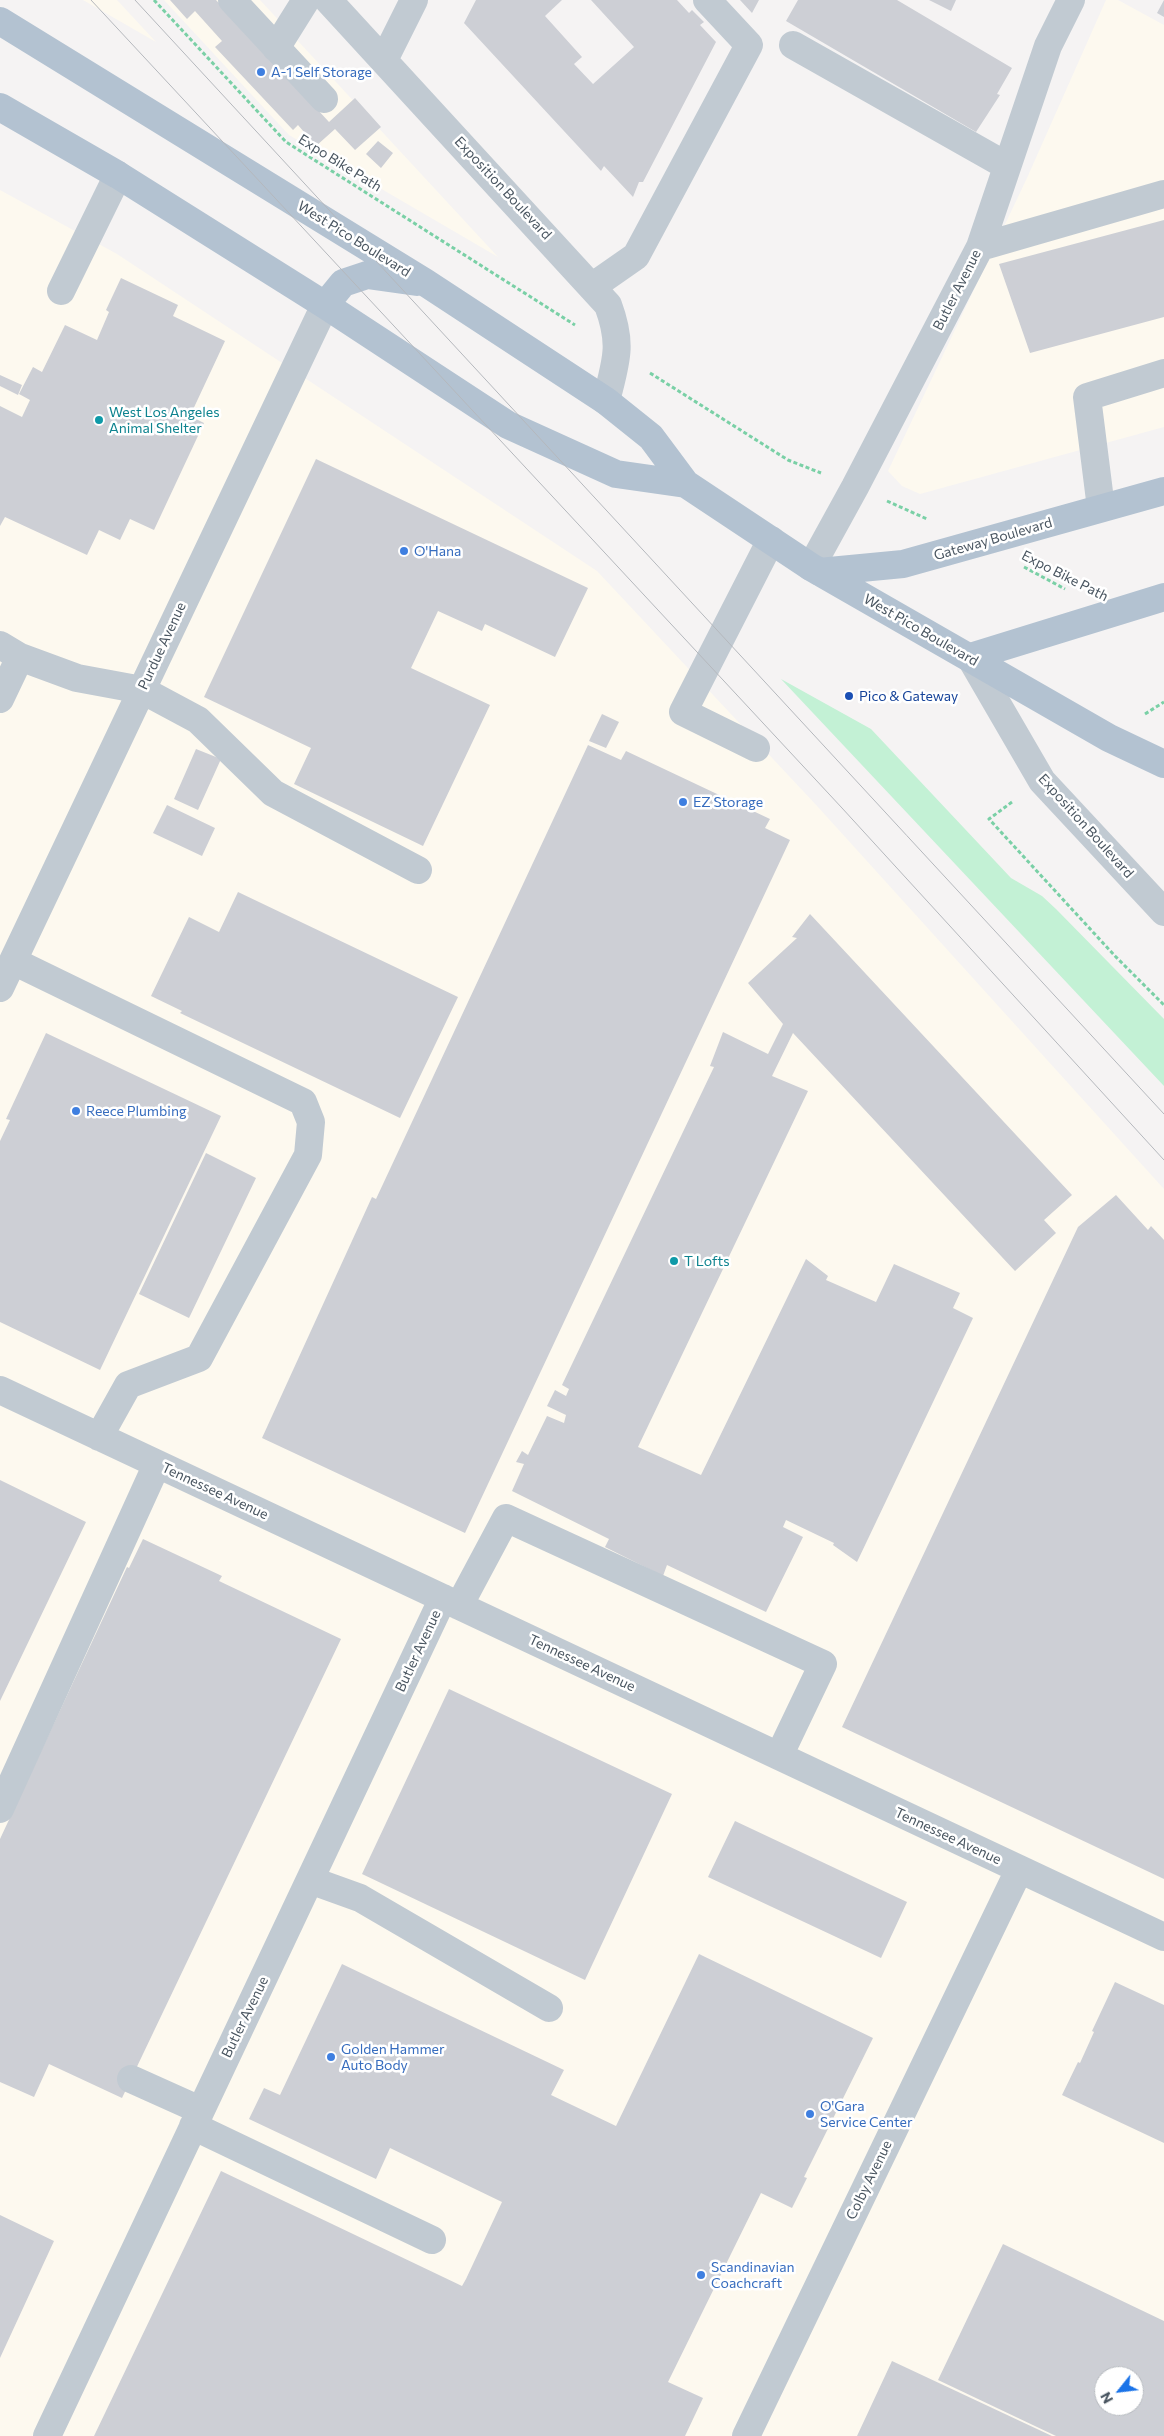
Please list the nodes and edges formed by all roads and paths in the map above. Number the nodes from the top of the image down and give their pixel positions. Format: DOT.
graph roads {
  1 [pos="154,0"];
  2 [pos="232,0"];
  3 [pos="306,0"];
  4 [pos="328,0"];
  5 [pos="414,0"];
  6 [pos="707,0"];
  7 [pos="1071,0"];
  8 [pos="0,21"];
  9 [pos="793,45"];
  10 [pos="276,48"];
  11 [pos="384,60"];
  12 [pos="324,100"];
  13 [pos="0,107"];
  14 [pos="1007,166"];
  15 [pos="118,175"];
  16 [pos="1164,194"];
  17 [pos="980,247"];
  18 [pos="426,283"];
  19 [pos="593,286"];
  20 [pos="61,291"];
  21 [pos="325,305"];
  22 [pos="547,308"];
  23 [pos="1164,373"];
  24 [pos="682,393"];
  25 [pos="606,401"];
  26 [pos="830,476"];
  27 [pos="686,484"];
  28 [pos="1164,491"];
  29 [pos="884,500"];
  30 [pos="1101,508"];
  31 [pos="771,540"];
  32 [pos="977,543"];
  33 [pos="815,569"];
  34 [pos="1164,597"];
  35 [pos="1112,613"];
  36 [pos="10,651"];
  37 [pos="970,657"];
  38 [pos="142,690"];
  39 [pos="0,699"];
  40 [pos="756,748"];
  41 [pos="1164,764"];
  42 [pos="1012,802"];
  43 [pos="418,870"];
  44 [pos="1164,912"];
  45 [pos="12,961"];
  46 [pos="0,988"];
  47 [pos="1164,1005"];
  48 [pos="0,1390"];
  49 [pos="99,1437"];
  50 [pos="157,1464"];
  51 [pos="451,1602"];
  52 [pos="779,1756"];
  53 [pos="0,1808"];
  54 [pos="1019,1870"];
  55 [pos="310,1880"];
  56 [pos="1164,1938"];
  57 [pos="548,2008"];
  58 [pos="131,2079"];
  59 [pos="196,2118"];
  60 [pos="432,2240"];
  61 [pos="47,2436"];
  62 [pos="746,2436"];
  1 -- 22 [label="path, Expo Bike Path"];
  2 -- 10 [label="street"];
  3 -- 10 [label="street"];
  4 -- 11 [label="street, Exposition Boulevard"];
  5 -- 11 [label="street"];
  6 -- 19 [label="street"];
  7 -- 14 [label="street, Butler Avenue"];
  8 -- 18 [label="main road, West Pico Boulevard"];
  9 -- 14 [label="street"];
  10 -- 12 [label="street"];
  11 -- 19 [label="street, Exposition Boulevard"];
  13 -- 15 [label="main road, West Pico Boulevard"];
  14 -- 17 [label="street, Butler Avenue"];
  15 -- 20 [label="street"];
  15 -- 21 [label="main road, West Pico Boulevard"];
  16 -- 17 [label="street"];
  17 -- 33 [label="street, Butler Avenue"];
  18 -- 21 [label="main road"];
  18 -- 25 [label="main road, West Pico Boulevard"];
  19 -- 25 [label="street, Exposition Boulevard"];
  21 -- 27 [label="main road, West Pico Boulevard"];
  21 -- 38 [label="street, Purdue Avenue"];
  23 -- 30 [label="street"];
  24 -- 26 [label="path"];
  25 -- 27 [label="main road, West Pico Boulevard"];
  27 -- 31 [label="main road, West Pico Boulevard"];
  28 -- 30 [label="main road, Gateway Boulevard"];
  29 -- 32 [label="path, Expo Bike Path"];
  30 -- 32 [label="main road, Gateway Boulevard"];
  31 -- 33 [label="main road, West Pico Boulevard"];
  31 -- 40 [label="street"];
  32 -- 33 [label="main road, Gateway Boulevard"];
  32 -- 35 [label="path, Expo Bike Path"];
  33 -- 37 [label="main road, West Pico Boulevard"];
  34 -- 35 [label="main road"];
  35 -- 37 [label="main road"];
  36 -- 38 [label="street"];
  36 -- 39 [label="street"];
  37 -- 41 [label="main road, West Pico Boulevard"];
  37 -- 44 [label="street, Exposition Boulevard"];
  38 -- 43 [label="street"];
  38 -- 45 [label="street, Purdue Avenue"];
  42 -- 47 [label="path"];
  45 -- 46 [label="street, Purdue Avenue"];
  45 -- 49 [label="street"];
  48 -- 49 [label="street, Tennessee Avenue"];
  49 -- 50 [label="street, Tennessee Avenue"];
  50 -- 51 [label="street, Tennessee Avenue"];
  50 -- 53 [label="street"];
  51 -- 52 [label="street, Tennessee Avenue"];
  51 -- 52 [label="street, Butler Avenue"];
  51 -- 55 [label="street, Butler Avenue"];
  52 -- 54 [label="street, Tennessee Avenue"];
  54 -- 56 [label="street, Tennessee Avenue"];
  54 -- 62 [label="street, Colby Avenue"];
  55 -- 57 [label="street"];
  55 -- 59 [label="street, Butler Avenue"];
  58 -- 59 [label="street"];
  59 -- 60 [label="street"];
  59 -- 61 [label="street, Butler Avenue"];
}
